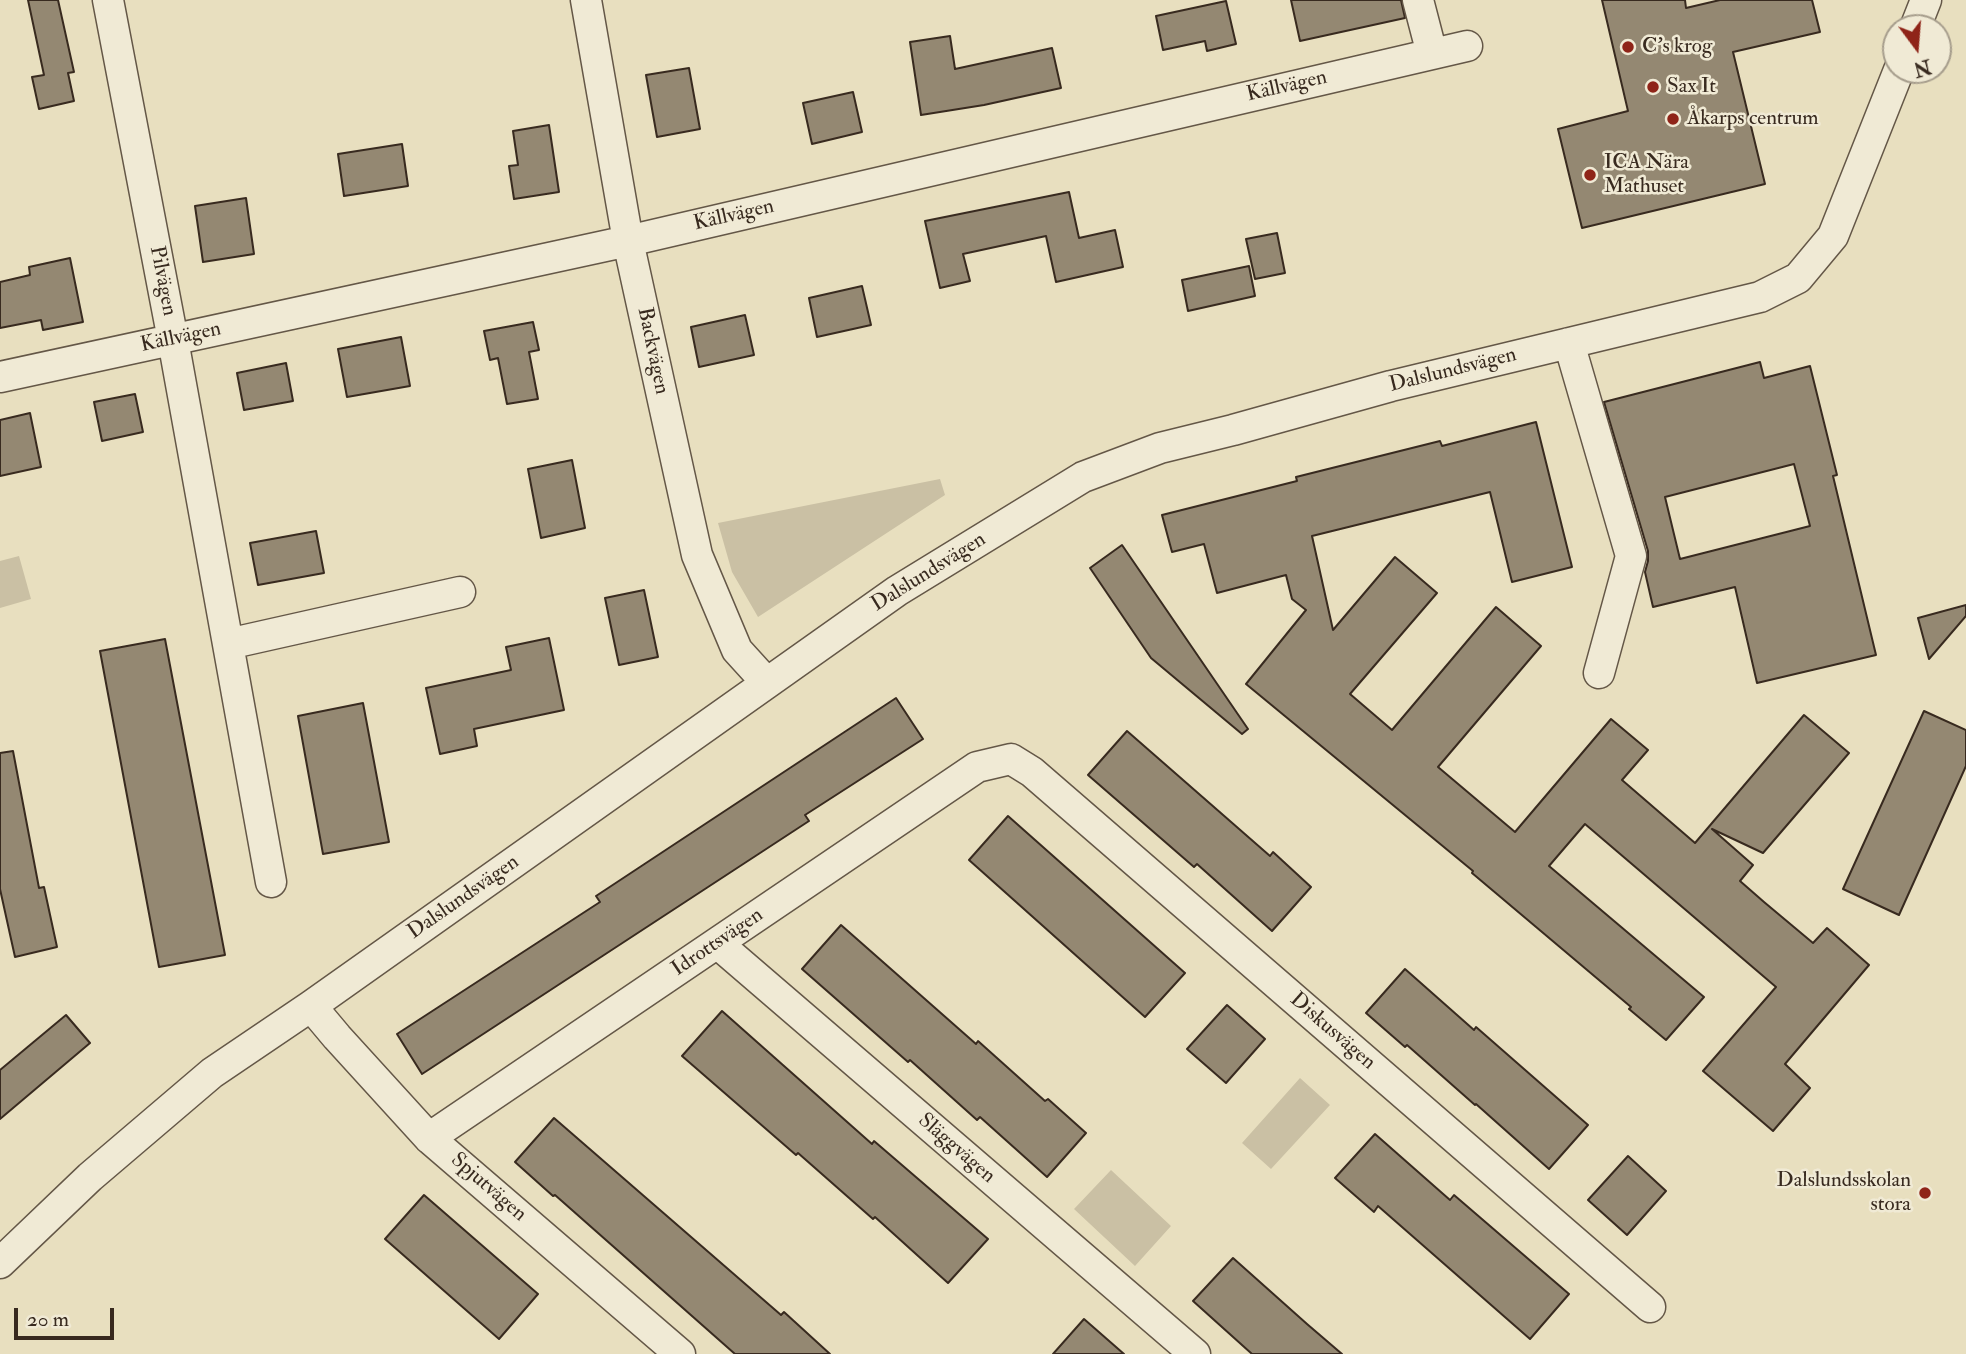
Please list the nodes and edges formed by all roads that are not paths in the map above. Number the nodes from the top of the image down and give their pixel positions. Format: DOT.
graph roads {
  1 [pos="108,0"];
  2 [pos="586,0"];
  3 [pos="1419,0"];
  4 [pos="1467,46"];
  5 [pos="1432,54"];
  6 [pos="1893,84"];
  7 [pos="628,241"];
  8 [pos="173,340"];
  9 [pos="1569,342"];
  10 [pos="0,377"];
  11 [pos="460,592"];
  12 [pos="228,644"];
  13 [pos="1599,673"];
  14 [pos="767,683"];
  15 [pos="1011,759"];
  16 [pos="271,882"];
  17 [pos="717,943"];
  18 [pos="311,1006"];
  19 [pos="429,1138"];
  20 [pos="0,1263"];
  21 [pos="1650,1307"];
  22 [pos="680,1354"];
  23 [pos="1195,1354"];
  1 -- 8 [label="street, Pilvägen"];
  2 -- 7 [label="street, Backvägen"];
  3 -- 5 [label="street"];
  4 -- 5 [label="street, Källvägen"];
  5 -- 7 [label="street, Källvägen"];
  6 -- 9 [label="street, Dalslundsvägen"];
  7 -- 8 [label="street, Källvägen"];
  7 -- 14 [label="street, Backvägen"];
  8 -- 10 [label="street, Källvägen"];
  8 -- 12 [label="street, Pilvägen"];
  9 -- 13 [label="street"];
  9 -- 14 [label="street, Dalslundsvägen"];
  11 -- 12 [label="street"];
  12 -- 16 [label="street, Pilvägen"];
  14 -- 18 [label="street, Dalslundsvägen"];
  15 -- 17 [label="street, Idrottsvägen"];
  15 -- 21 [label="street, Diskusvägen"];
  17 -- 19 [label="street, Idrottsvägen"];
  17 -- 23 [label="street, Släggvägen"];
  18 -- 19 [label="street, Spjutvägen"];
  18 -- 20 [label="street, Dalslundsvägen"];
  19 -- 22 [label="street, Spjutvägen"];
}
